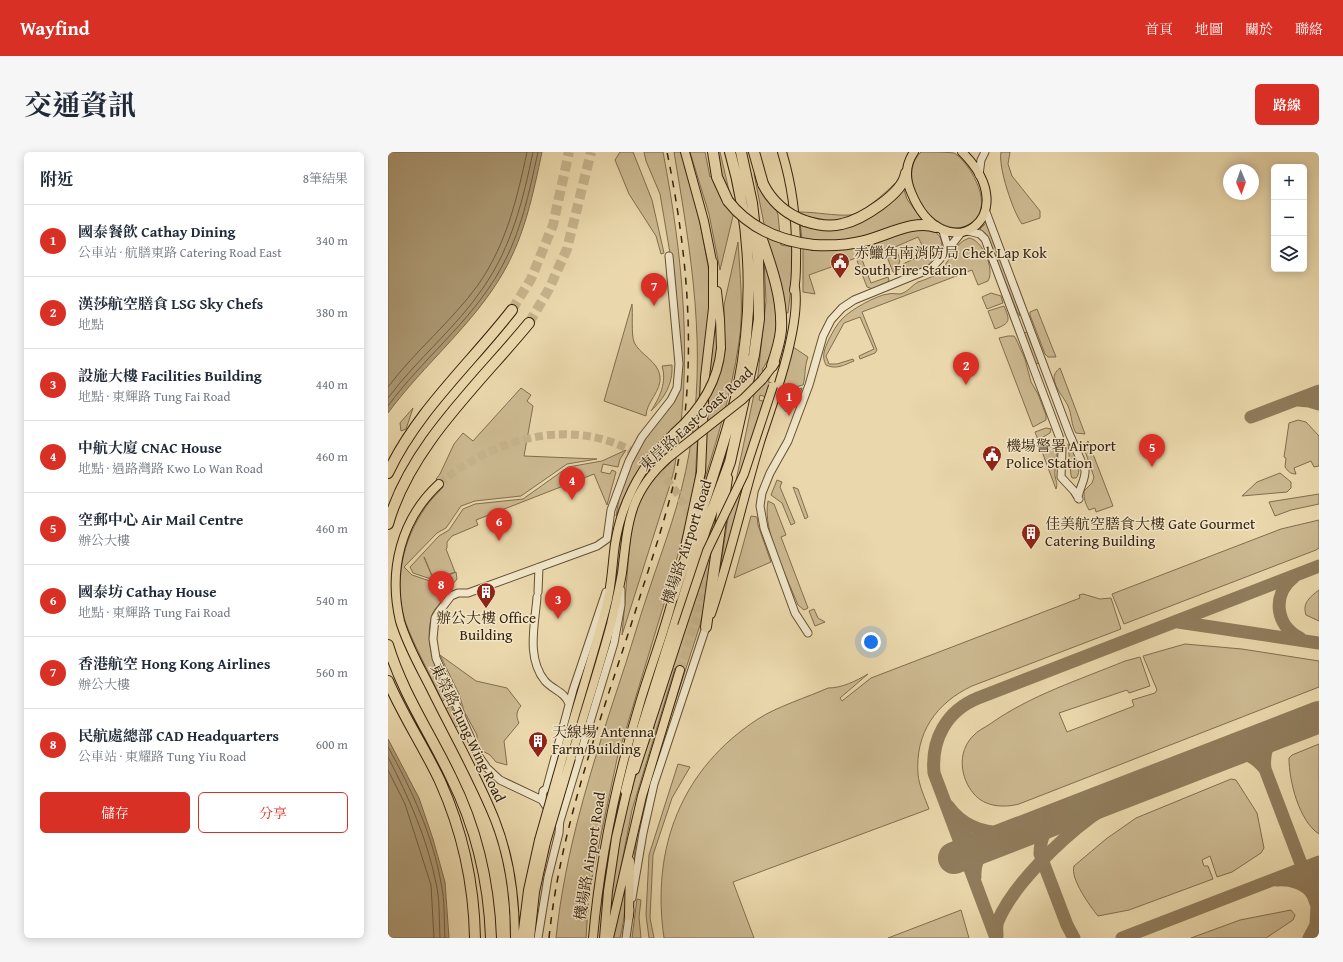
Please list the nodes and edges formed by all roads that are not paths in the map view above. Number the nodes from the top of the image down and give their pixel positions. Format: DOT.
graph roads {
  1 [pos="685,152"];
  2 [pos="713,152"];
  3 [pos="730,152"];
  4 [pos="741,152"];
  5 [pos="754,152"];
  6 [pos="782,152"];
  7 [pos="908,152"];
  8 [pos="914,152"];
  9 [pos="962,152"];
  10 [pos="985,152"];
  11 [pos="907,171"];
  12 [pos="979,175"];
  13 [pos="986,212"];
  14 [pos="755,221"];
  15 [pos="939,229"];
  16 [pos="965,232"];
  17 [pos="948,248"];
  18 [pos="669,256"];
  19 [pos="713,262"];
  20 [pos="795,286"];
  21 [pos="512,310"];
  22 [pos="529,323"];
  23 [pos="775,362"];
  24 [pos="730,462"];
  25 [pos="388,473"];
  26 [pos="1081,482"];
  27 [pos="439,484"];
  28 [pos="1069,485"];
  29 [pos="388,524"];
  30 [pos="539,567"];
  31 [pos="611,581"];
  32 [pos="620,582"];
  33 [pos="673,597"];
  34 [pos="706,627"];
  35 [pos="808,633"];
  36 [pos="388,645"];
  37 [pos="680,670"];
  38 [pos="388,681"];
  39 [pos="573,690"];
  40 [pos="559,691"];
  41 [pos="569,704"];
  42 [pos="567,757"];
  43 [pos="574,775"];
  44 [pos="545,789"];
  45 [pos="626,791"];
  46 [pos="562,793"];
  47 [pos="530,794"];
  48 [pos="542,800"];
  49 [pos="561,804"];
  50 [pos="553,808"];
  51 [pos="560,821"];
  52 [pos="559,833"];
  53 [pos="543,841"];
  54 [pos="630,842"];
  55 [pos="629,916"];
  56 [pos="475,938"];
  57 [pos="491,938"];
  58 [pos="515,938"];
  59 [pos="522,938"];
  60 [pos="530,938"];
  61 [pos="538,938"];
  62 [pos="593,938"];
  63 [pos="604,938"];
  64 [pos="609,938"];
  65 [pos="626,938"];
  1 -- 19 [label="main road, 東岸路 East Coast Road"];
  2 -- 15 [label="highway, bridge"];
  3 -- 33 [label="highway, 機場路 Airport Road"];
  4 -- 14 [label="highway, 機場路 Airport Road"];
  5 -- 11 [label="highway, bridge"];
  6 -- 20 [label="main road, 東岸路 East Coast Road"];
  7 -- 11 [label="main road"];
  8 -- 11 [label="main road"];
  9 -- 12 [label="main road"];
  10 -- 12 [label="street"];
  11 -- 15 [label="main road"];
  12 -- 13 [label="main road"];
  13 -- 16 [label="main road"];
  13 -- 26 [label="street"];
  14 -- 23 [label="highway"];
  14 -- 24 [label="highway, 機場路 Airport Road"];
  15 -- 16 [label="main road"];
  15 -- 17 [label="street"];
  16 -- 17 [label="street"];
  16 -- 28 [label="street"];
  17 -- 35 [label="street"];
  18 -- 30 [label="street"];
  19 -- 31 [label="main road, 東岸路 East Coast Road, bridge"];
  19 -- 33 [label="main road"];
  20 -- 23 [label="main road, 東岸路 East Coast Road"];
  20 -- 34 [label="main road"];
  21 -- 25 [label="highway"];
  22 -- 29 [label="highway"];
  23 -- 32 [label="main road, 東岸路 East Coast Road, bridge"];
  23 -- 45 [label="main road, bridge"];
  24 -- 34 [label="highway"];
  24 -- 45 [label="highway, 機場路 Airport Road"];
  26 -- 28 [label="street"];
  26 -- 28 [label="street"];
  27 -- 58 [label="main road, 東榮路 Tung Wing Road"];
  30 -- 40 [label="street"];
  30 -- 47 [label="street"];
  31 -- 39 [label="street, 東岸路 East Coast Road"];
  31 -- 42 [label="main road"];
  32 -- 42 [label="main road"];
  32 -- 43 [label="street, 東岸路 East Coast Road"];
  33 -- 62 [label="main road, 機場路 Airport Road"];
  34 -- 55 [label="street"];
  36 -- 57 [label="highway"];
  37 -- 54 [label="main road"];
  38 -- 56 [label="highway"];
  39 -- 40 [label="street"];
  39 -- 41 [label="street, 東岸路 East Coast Road"];
  40 -- 41 [label="street"];
  41 -- 44 [label="street, 東岸路 East Coast Road"];
  42 -- 53 [label="main road, bridge"];
  43 -- 46 [label="street, 東岸路 East Coast Road"];
  43 -- 51 [label="street, 東岸路 East Coast Road"];
  44 -- 46 [label="street"];
  44 -- 47 [label="street"];
  44 -- 48 [label="street, 東岸路 East Coast Road"];
  45 -- 63 [label="main road, 機場路 Airport Road"];
  46 -- 49 [label="street, 東岸路 East Coast Road"];
  47 -- 48 [label="street"];
  48 -- 50 [label="street"];
  49 -- 50 [label="street"];
  49 -- 51 [label="street, 東岸路 East Coast Road"];
  50 -- 52 [label="street, 東岸路 East Coast Road"];
  51 -- 52 [label="street, 東岸路 East Coast Road"];
  52 -- 61 [label="street, 東岸路 East Coast Road"];
  53 -- 59 [label="main road"];
  53 -- 60 [label="main road"];
  54 -- 55 [label="main road"];
  54 -- 64 [label="main road"];
  55 -- 65 [label="street"];
}
